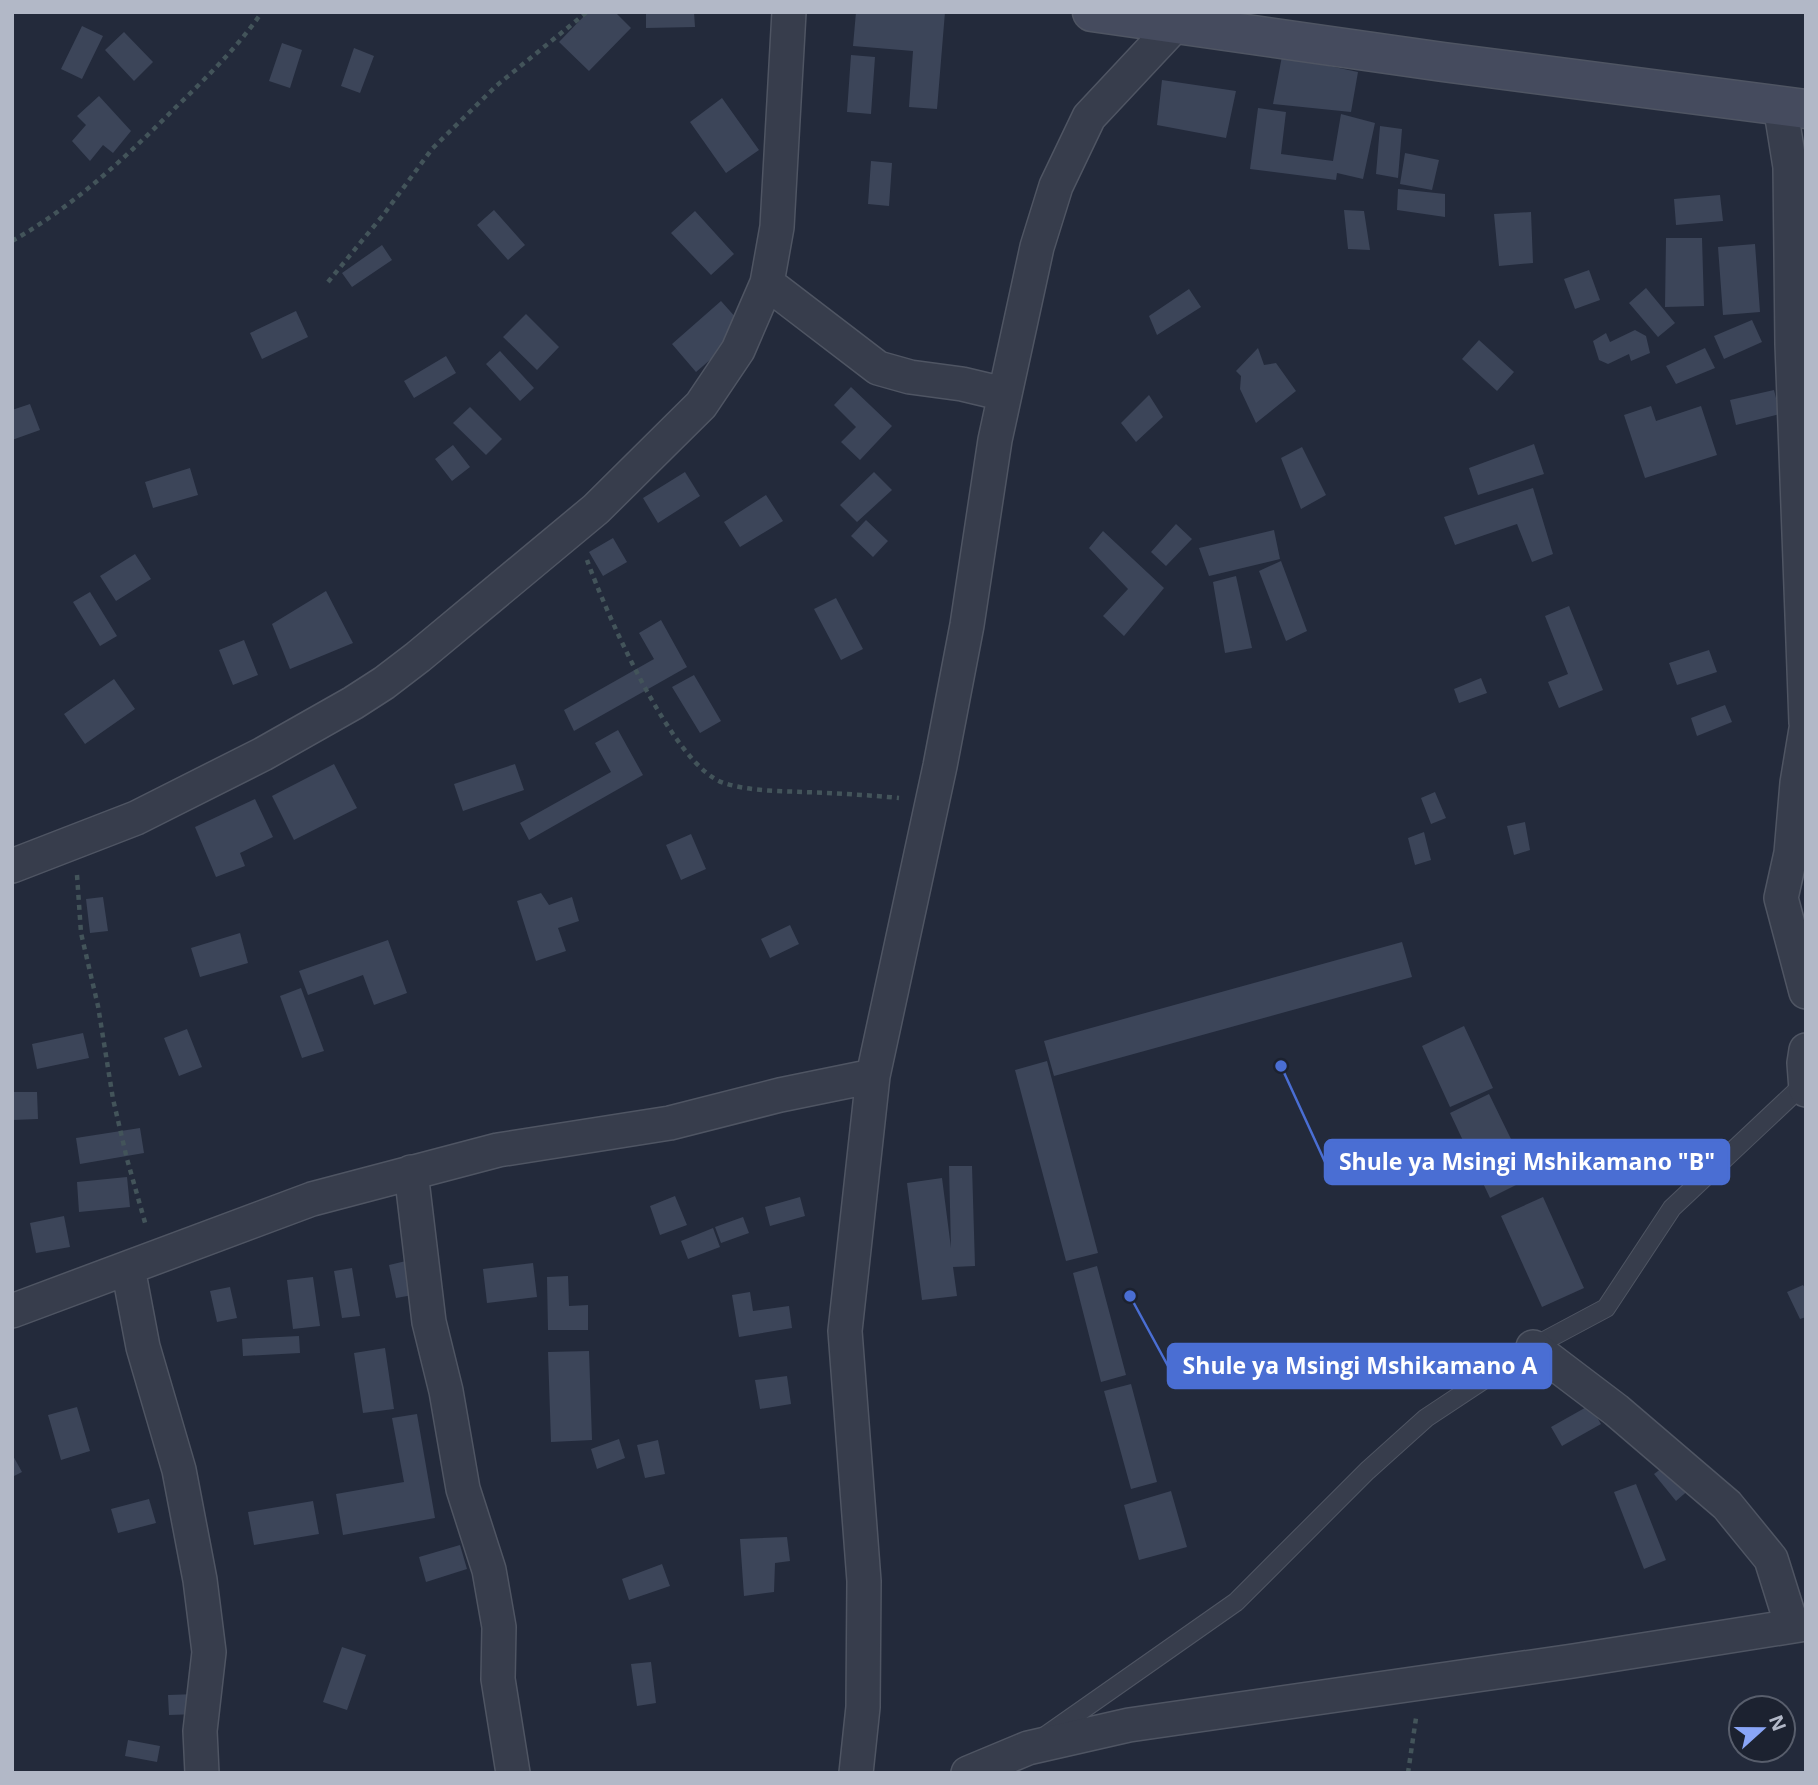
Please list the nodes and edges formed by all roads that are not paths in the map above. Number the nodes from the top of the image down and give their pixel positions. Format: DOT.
graph roads {
  1 [pos="789,12"];
  2 [pos="1092,12"];
  3 [pos="1134,16"];
  4 [pos="1176,24"];
  5 [pos="1793,107"];
  6 [pos="767,283"];
  7 [pos="1004,394"];
  8 [pos="1806,723"];
  9 [pos="1806,729"];
  10 [pos="12,866"];
  11 [pos="1806,992"];
  12 [pos="1805,1069"];
  13 [pos="873,1076"];
  14 [pos="411,1172"];
  15 [pos="142,1263"];
  16 [pos="12,1311"];
  17 [pos="1533,1347"];
  18 [pos="1799,1625"];
  19 [pos="1028,1748"];
  20 [pos="202,1773"];
  21 [pos="513,1773"];
  22 [pos="856,1773"];
  23 [pos="968,1773"];
  1 -- 6 [label="street"];
  2 -- 3 [label="street"];
  3 -- 4 [label="street"];
  4 -- 5 [label="street"];
  4 -- 7 [label="street"];
  5 -- 8 [label="street"];
  6 -- 7 [label="street"];
  6 -- 10 [label="street"];
  7 -- 13 [label="street"];
  9 -- 11 [label="street"];
  12 -- 17 [label="lane"];
  13 -- 14 [label="street"];
  13 -- 22 [label="street"];
  14 -- 15 [label="street"];
  14 -- 21 [label="street"];
  15 -- 16 [label="street"];
  15 -- 20 [label="street"];
  17 -- 18 [label="street"];
  17 -- 19 [label="lane"];
  18 -- 19 [label="street"];
  19 -- 23 [label="street"];
}
